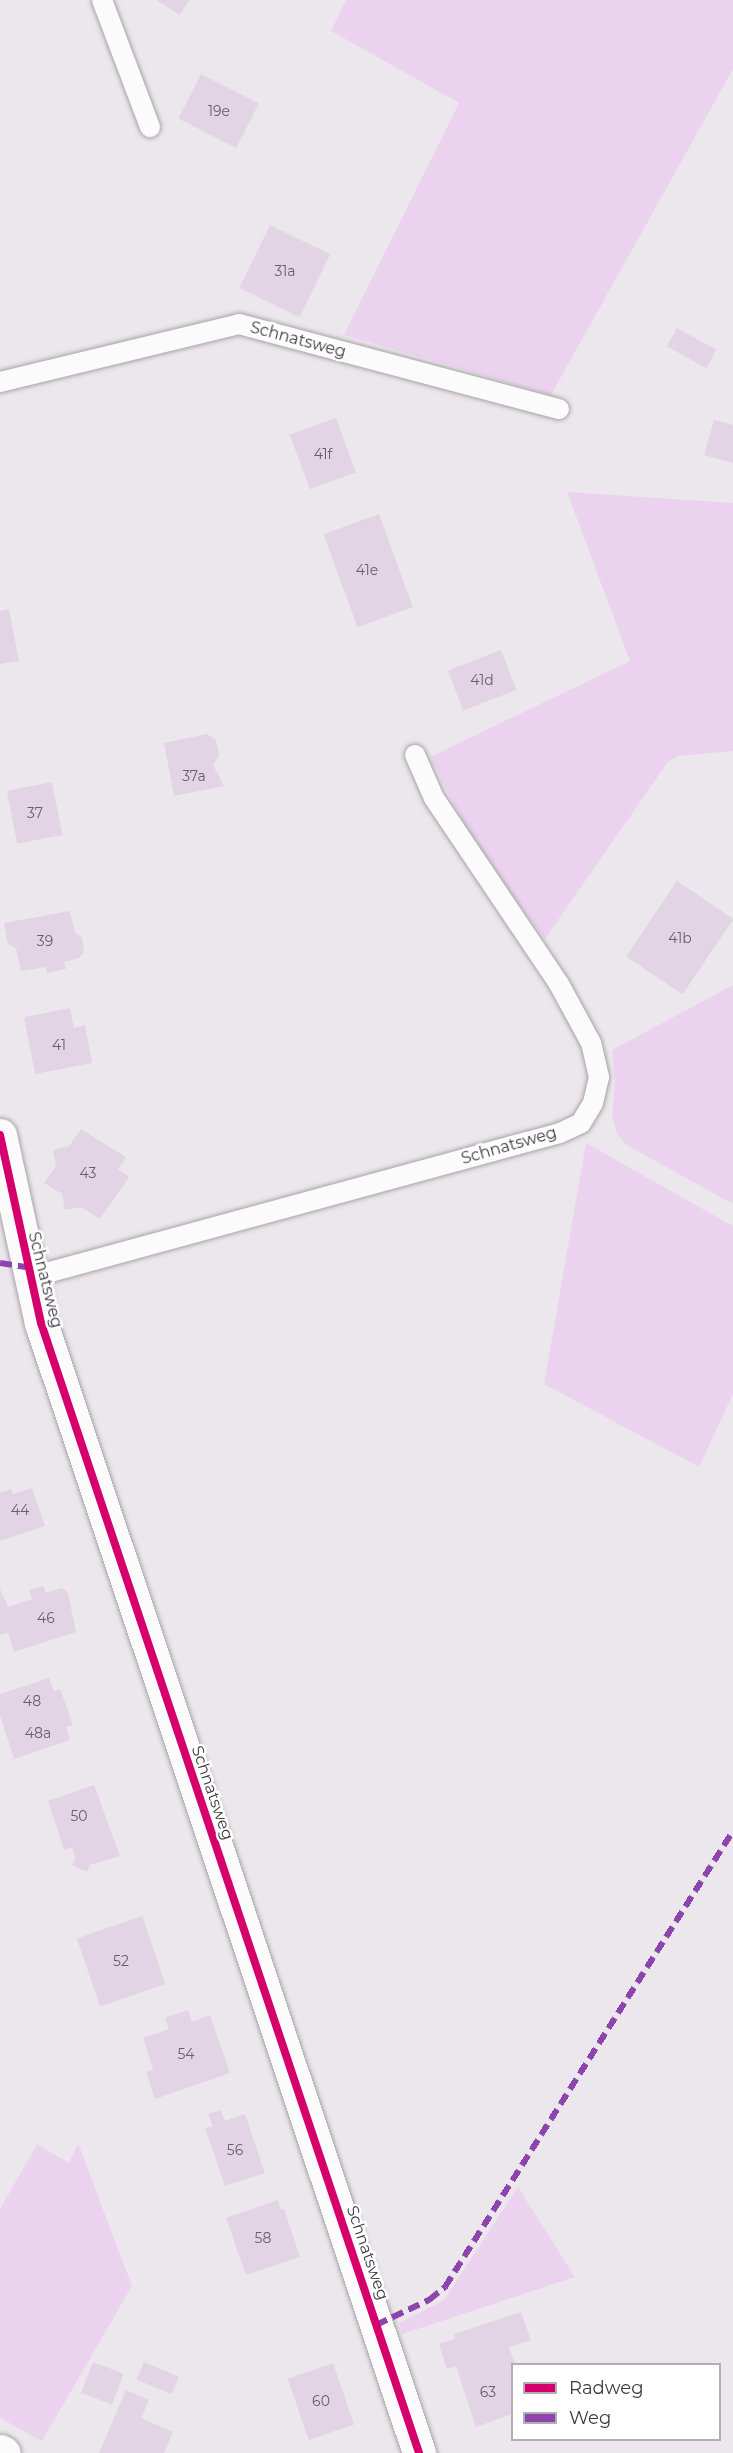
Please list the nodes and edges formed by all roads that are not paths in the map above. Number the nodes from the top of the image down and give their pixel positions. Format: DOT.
graph roads {
  1 [pos="102,0"];
  2 [pos="150,128"];
  3 [pos="0,382"];
  4 [pos="559,409"];
  5 [pos="415,755"];
  6 [pos="0,1135"];
  7 [pos="28,1278"];
  8 [pos="0,2451"];
  9 [pos="4,2453"];
  10 [pos="419,2453"];
  1 -- 2 [label="lane"];
  3 -- 4 [label="lane, Schnatsweg"];
  5 -- 7 [label="lane, Schnatsweg"];
  6 -- 7 [label="street, Schnatsweg"];
  7 -- 10 [label="street, Schnatsweg"];
  8 -- 9 [label="street"];
}
